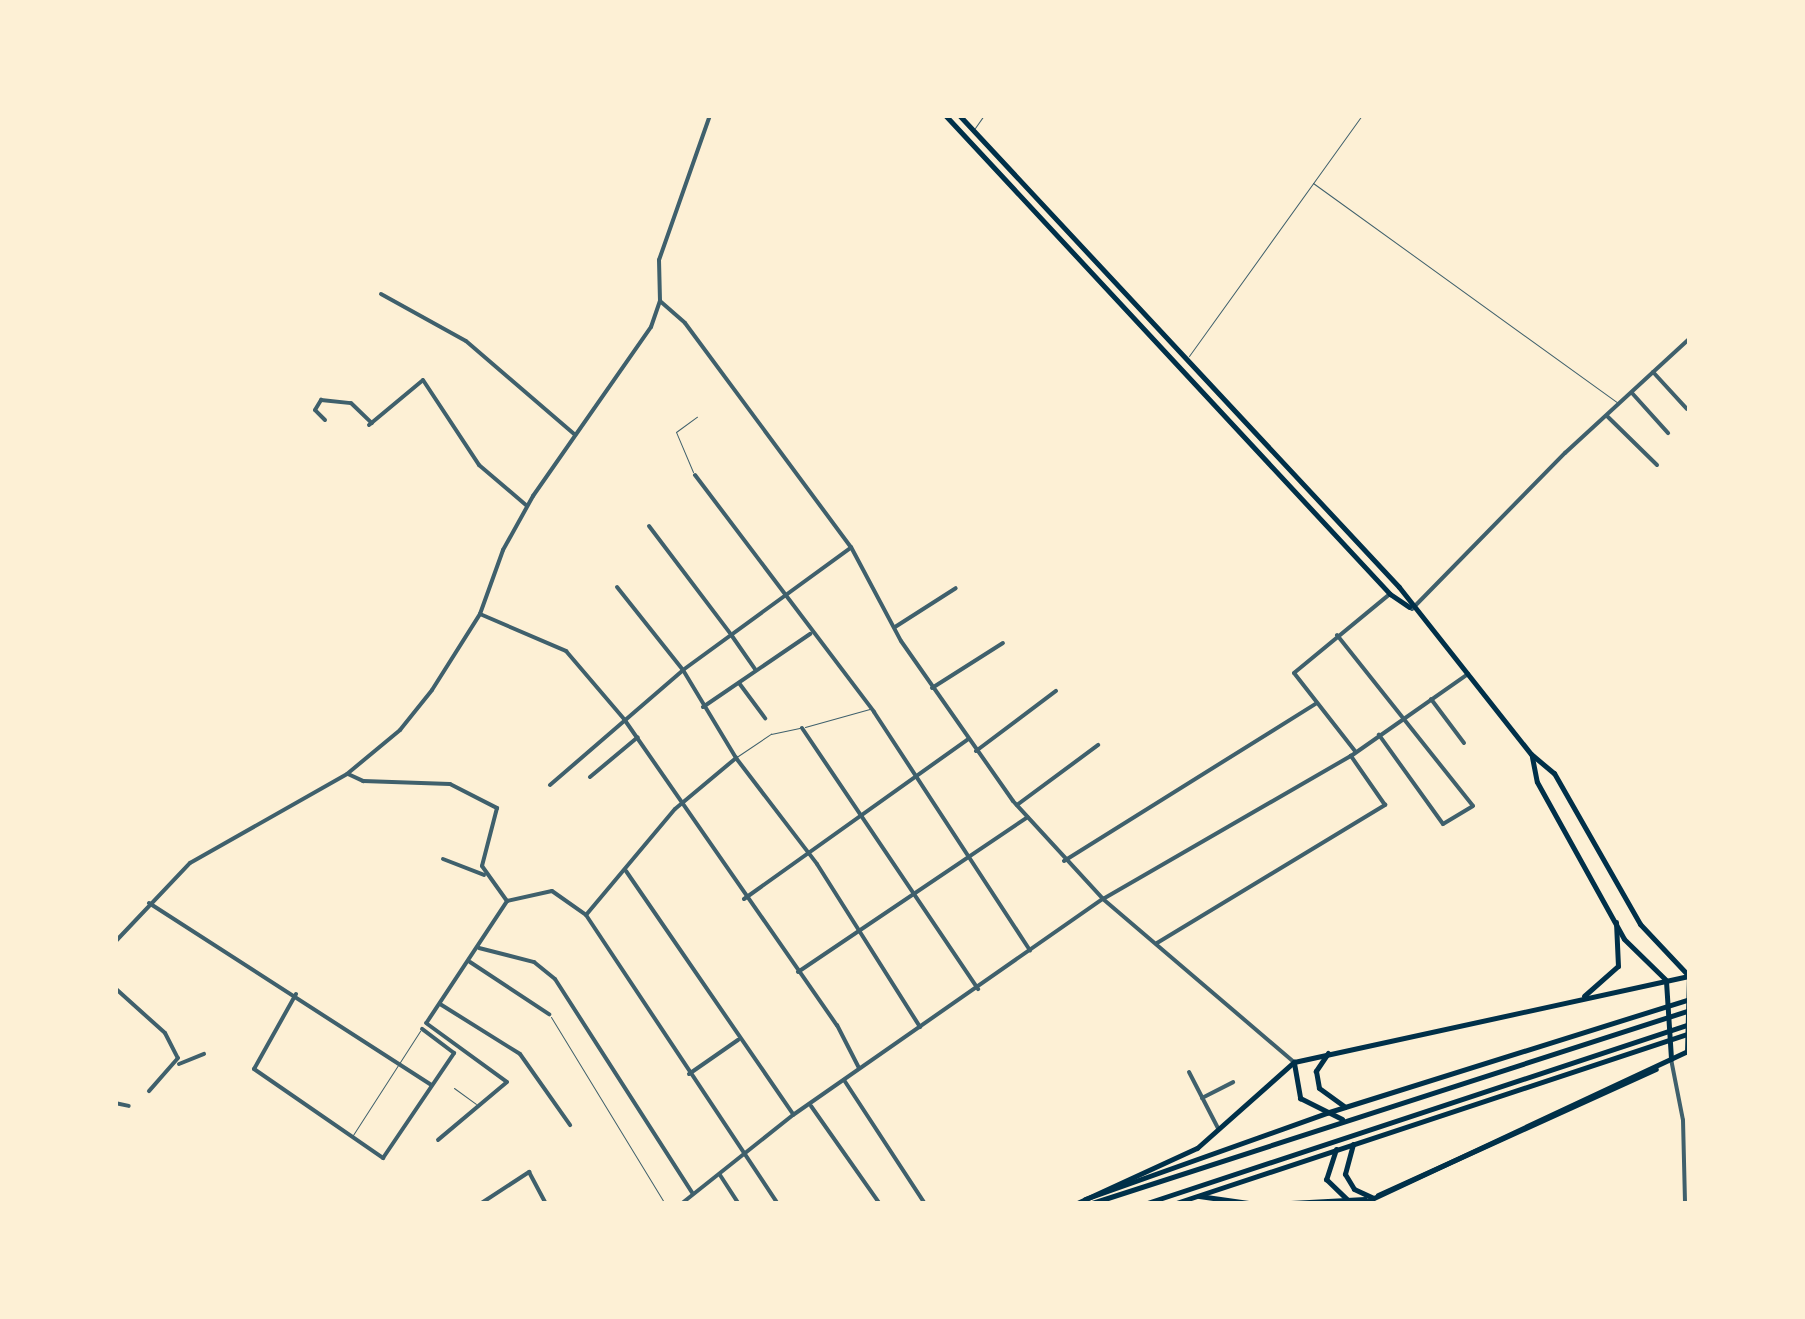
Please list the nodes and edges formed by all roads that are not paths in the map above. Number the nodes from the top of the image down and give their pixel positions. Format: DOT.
graph roads {
  1 [pos="710,115"];
  2 [pos="945,115"];
  3 [pos="960,115"];
  4 [pos="984,115"];
  5 [pos="1362,115"];
  6 [pos="974,130"];
  7 [pos="1313,183"];
  8 [pos="381,294"];
  9 [pos="660,301"];
  10 [pos="1690,338"];
  11 [pos="1186,360"];
  12 [pos="1654,372"];
  13 [pos="1632,393"];
  14 [pos="1620,404"];
  15 [pos="1687,409"];
  16 [pos="1607,416"];
  17 [pos="697,418"];
  18 [pos="325,420"];
  19 [pos="1668,433"];
  20 [pos="574,434"];
  21 [pos="1657,465"];
  22 [pos="694,475"];
  23 [pos="527,506"];
  24 [pos="650,526"];
  25 [pos="851,547"];
  26 [pos="617,586"];
  27 [pos="956,588"];
  28 [pos="1390,594"];
  29 [pos="782,598"];
  30 [pos="1412,609"];
  31 [pos="480,614"];
  32 [pos="894,627"];
  33 [pos="731,634"];
  34 [pos="810,634"];
  35 [pos="1337,634"];
  36 [pos="1003,643"];
  37 [pos="683,670"];
  38 [pos="756,670"];
  39 [pos="1468,674"];
  40 [pos="738,683"];
  41 [pos="932,688"];
  42 [pos="1056,691"];
  43 [pos="1431,700"];
  44 [pos="1316,703"];
  45 [pos="703,707"];
  46 [pos="871,709"];
  47 [pos="624,718"];
  48 [pos="765,718"];
  49 [pos="1405,718"];
  50 [pos="802,728"];
  51 [pos="1379,735"];
  52 [pos="638,737"];
  53 [pos="968,739"];
  54 [pos="1464,744"];
  55 [pos="1098,745"];
  56 [pos="976,751"];
  57 [pos="1353,753"];
  58 [pos="1531,754"];
  59 [pos="736,758"];
  60 [pos="348,774"];
  61 [pos="916,776"];
  62 [pos="590,777"];
  63 [pos="550,784"];
  64 [pos="685,800"];
  65 [pos="1017,805"];
  66 [pos="863,814"];
  67 [pos="1028,817"];
  68 [pos="808,853"];
  69 [pos="970,857"];
  70 [pos="443,859"];
  71 [pos="1064,861"];
  72 [pos="626,871"];
  73 [pos="484,875"];
  74 [pos="915,894"];
  75 [pos="744,899"];
  76 [pos="1103,899"];
  77 [pos="507,900"];
  78 [pos="149,903"];
  79 [pos="586,915"];
  80 [pos="1616,922"];
  81 [pos="858,930"];
  82 [pos="115,942"];
  83 [pos="1158,943"];
  84 [pos="479,948"];
  85 [pos="1030,950"];
  86 [pos="470,962"];
  87 [pos="798,972"];
  88 [pos="1690,976"];
  89 [pos="1666,980"];
  90 [pos="115,988"];
  91 [pos="978,988"];
  92 [pos="296,994"];
  93 [pos="1690,999"];
  94 [pos="1576,1000"];
  95 [pos="440,1004"];
  96 [pos="1690,1010"];
  97 [pos="549,1014"];
  98 [pos="1690,1024"];
  99 [pos="424,1025"];
  100 [pos="920,1027"];
  101 [pos="1690,1033"];
  102 [pos="738,1040"];
  103 [pos="1688,1051"];
  104 [pos="1329,1052"];
  105 [pos="204,1054"];
  106 [pos="1671,1060"];
  107 [pos="1294,1062"];
  108 [pos="178,1064"];
  109 [pos="400,1064"];
  110 [pos="858,1068"];
  111 [pos="1190,1072"];
  112 [pos="689,1074"];
  113 [pos="844,1080"];
  114 [pos="1233,1082"];
  115 [pos="432,1086"];
  116 [pos="454,1088"];
  117 [pos="150,1091"];
  118 [pos="1202,1098"];
  119 [pos="115,1104"];
  120 [pos="810,1104"];
  121 [pos="129,1106"];
  122 [pos="479,1106"];
  123 [pos="1345,1107"];
  124 [pos="1326,1113"];
  125 [pos="793,1115"];
  126 [pos="1345,1120"];
  127 [pos="570,1125"];
  128 [pos="1219,1130"];
  129 [pos="1362,1132"];
  130 [pos="352,1136"];
  131 [pos="438,1140"];
  132 [pos="1354,1142"];
  133 [pos="1340,1146"];
  134 [pos="744,1157"];
  135 [pos="720,1175"];
  136 [pos="693,1194"];
  137 [pos="1376,1196"];
  138 [pos="1192,1197"];
  139 [pos="1171,1200"];
  140 [pos="1350,1201"];
  141 [pos="1077,1202"];
  142 [pos="480,1204"];
  143 [pos="546,1204"];
  144 [pos="665,1204"];
  145 [pos="680,1204"];
  146 [pos="739,1204"];
  147 [pos="778,1204"];
  148 [pos="880,1204"];
  149 [pos="925,1204"];
  150 [pos="1066,1204"];
  151 [pos="1090,1204"];
  152 [pos="1144,1204"];
  153 [pos="1256,1204"];
  154 [pos="1272,1204"];
  155 [pos="1361,1204"];
  156 [pos="1685,1204"];
  1 -- 9 [label="street"];
  2 -- 28 [label="main road"];
  3 -- 6 [label="main road"];
  4 -- 6 [label="lane"];
  5 -- 7 [label="lane"];
  6 -- 11 [label="main road"];
  7 -- 11 [label="lane"];
  7 -- 14 [label="lane"];
  8 -- 20 [label="street"];
  9 -- 20 [label="street"];
  9 -- 25 [label="street"];
  10 -- 12 [label="street"];
  11 -- 30 [label="main road"];
  12 -- 13 [label="street"];
  12 -- 15 [label="street"];
  13 -- 14 [label="street"];
  13 -- 19 [label="street"];
  14 -- 16 [label="street"];
  16 -- 21 [label="street"];
  16 -- 30 [label="street"];
  17 -- 22 [label="lane"];
  18 -- 23 [label="street"];
  20 -- 23 [label="street"];
  22 -- 29 [label="street"];
  23 -- 31 [label="street"];
  24 -- 33 [label="street"];
  25 -- 29 [label="street"];
  25 -- 32 [label="street"];
  26 -- 37 [label="street"];
  27 -- 32 [label="street"];
  28 -- 30 [label="main road"];
  28 -- 35 [label="street"];
  29 -- 33 [label="street"];
  29 -- 34 [label="street"];
  30 -- 39 [label="main road"];
  31 -- 47 [label="street"];
  31 -- 60 [label="street"];
  32 -- 41 [label="street"];
  33 -- 37 [label="street"];
  33 -- 38 [label="street"];
  34 -- 38 [label="street"];
  34 -- 46 [label="street"];
  35 -- 44 [label="street"];
  35 -- 49 [label="street"];
  36 -- 41 [label="street"];
  37 -- 45 [label="street"];
  37 -- 47 [label="street"];
  38 -- 40 [label="street"];
  39 -- 43 [label="street"];
  39 -- 58 [label="main road"];
  40 -- 45 [label="street"];
  40 -- 48 [label="street"];
  41 -- 53 [label="street"];
  42 -- 56 [label="street"];
  43 -- 49 [label="street"];
  43 -- 54 [label="street"];
  44 -- 57 [label="street"];
  44 -- 71 [label="street"];
  45 -- 59 [label="street"];
  46 -- 50 [label="lane"];
  46 -- 61 [label="street"];
  47 -- 52 [label="street"];
  47 -- 63 [label="street"];
  49 -- 51 [label="street"];
  49 -- 51 [label="street"];
  50 -- 59 [label="lane"];
  50 -- 66 [label="street"];
  51 -- 57 [label="street"];
  52 -- 62 [label="street"];
  52 -- 64 [label="street"];
  53 -- 56 [label="street"];
  53 -- 61 [label="street"];
  55 -- 65 [label="street"];
  56 -- 65 [label="street"];
  57 -- 76 [label="street"];
  57 -- 83 [label="street"];
  58 -- 80 [label="main road"];
  58 -- 88 [label="main road"];
  59 -- 64 [label="street"];
  59 -- 68 [label="street"];
  60 -- 73 [label="street"];
  60 -- 78 [label="street"];
  61 -- 66 [label="street"];
  61 -- 69 [label="street"];
  64 -- 72 [label="street"];
  64 -- 75 [label="street"];
  65 -- 67 [label="street"];
  66 -- 68 [label="street"];
  66 -- 74 [label="street"];
  67 -- 69 [label="street"];
  67 -- 71 [label="street"];
  68 -- 75 [label="street"];
  68 -- 81 [label="street"];
  69 -- 74 [label="street"];
  69 -- 85 [label="street"];
  70 -- 73 [label="street"];
  71 -- 76 [label="street"];
  72 -- 79 [label="street"];
  72 -- 102 [label="street"];
  73 -- 77 [label="street"];
  74 -- 81 [label="street"];
  74 -- 91 [label="street"];
  75 -- 87 [label="street"];
  76 -- 83 [label="street"];
  76 -- 85 [label="street"];
  77 -- 79 [label="street"];
  77 -- 84 [label="street"];
  78 -- 82 [label="street"];
  78 -- 92 [label="street"];
  79 -- 112 [label="street"];
  80 -- 89 [label="main road"];
  80 -- 94 [label="main road"];
  81 -- 87 [label="street"];
  81 -- 100 [label="street"];
  83 -- 107 [label="street"];
  84 -- 86 [label="street"];
  84 -- 136 [label="street"];
  85 -- 91 [label="street"];
  86 -- 95 [label="street"];
  86 -- 97 [label="street"];
  87 -- 110 [label="street"];
  88 -- 89 [label="main road"];
  88 -- 103 [label="main road"];
  89 -- 94 [label="main road"];
  89 -- 106 [label="main road"];
  90 -- 108 [label="street"];
  91 -- 100 [label="street"];
  92 -- 109 [label="street"];
  92 -- 130 [label="street"];
  93 -- 123 [label="main road"];
  94 -- 104 [label="main road"];
  95 -- 99 [label="street"];
  95 -- 127 [label="street"];
  96 -- 126 [label="main road"];
  97 -- 144 [label="lane"];
  98 -- 129 [label="main road"];
  99 -- 109 [label="lane"];
  99 -- 115 [label="street"];
  99 -- 122 [label="street"];
  100 -- 110 [label="street"];
  101 -- 132 [label="main road"];
  102 -- 112 [label="street"];
  102 -- 125 [label="street"];
  103 -- 106 [label="main road"];
  104 -- 107 [label="main road"];
  104 -- 123 [label="main road"];
  105 -- 108 [label="street"];
  106 -- 137 [label="main road"];
  106 -- 156 [label="street"];
  107 -- 124 [label="main road"];
  107 -- 128 [label="main road"];
  108 -- 117 [label="street"];
  109 -- 115 [label="street"];
  109 -- 130 [label="lane"];
  110 -- 113 [label="street"];
  111 -- 118 [label="street"];
  112 -- 134 [label="street"];
  113 -- 120 [label="street"];
  113 -- 149 [label="street"];
  114 -- 118 [label="street"];
  115 -- 130 [label="street"];
  116 -- 122 [label="lane"];
  118 -- 128 [label="street"];
  119 -- 121 [label="street"];
  120 -- 125 [label="street"];
  120 -- 148 [label="street"];
  122 -- 131 [label="street"];
  123 -- 124 [label="main road"];
  124 -- 126 [label="main road"];
  124 -- 141 [label="main road"];
  125 -- 134 [label="street"];
  126 -- 151 [label="main road"];
  128 -- 141 [label="main road"];
  129 -- 133 [label="main road"];
  129 -- 139 [label="main road"];
  132 -- 133 [label="main road"];
  132 -- 137 [label="main road"];
  133 -- 138 [label="main road"];
  133 -- 140 [label="main road"];
  134 -- 135 [label="street"];
  134 -- 147 [label="street"];
  135 -- 136 [label="street"];
  135 -- 146 [label="street"];
  136 -- 145 [label="street"];
  137 -- 140 [label="main road"];
  137 -- 155 [label="main road"];
  138 -- 139 [label="main road"];
  138 -- 153 [label="main road"];
  139 -- 152 [label="main road"];
  140 -- 154 [label="main road"];
  141 -- 150 [label="main road"];
  142 -- 143 [label="street"];
}
